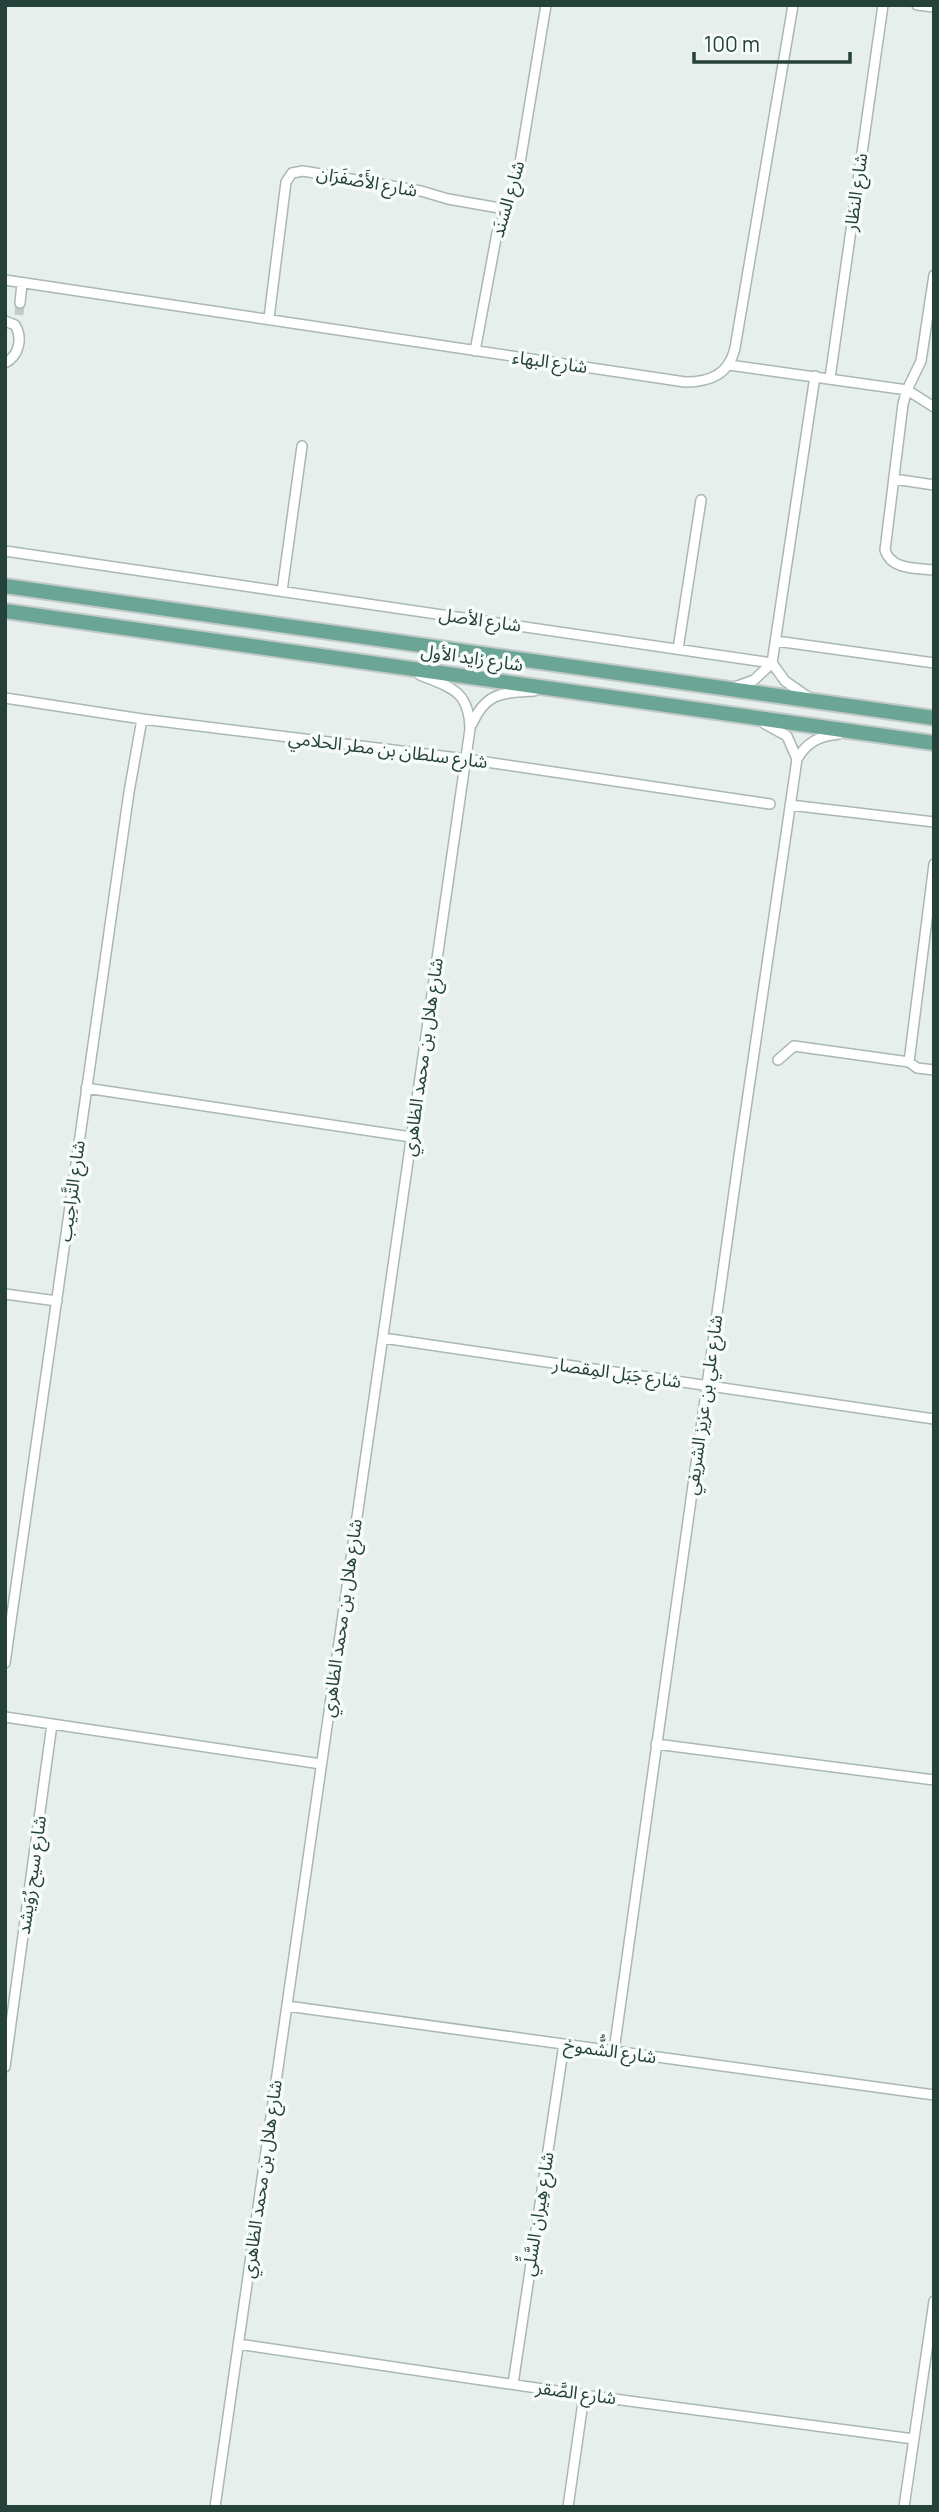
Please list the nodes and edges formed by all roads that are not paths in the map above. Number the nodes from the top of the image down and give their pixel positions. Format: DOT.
graph roads {
  1 [pos="546,5"];
  2 [pos="793,5"];
  3 [pos="883,5"];
  4 [pos="917,5"];
  5 [pos="934,7"];
  6 [pos="505,209"];
  7 [pos="934,275"];
  8 [pos="5,280"];
  9 [pos="22,283"];
  10 [pos="20,303"];
  11 [pos="19,315"];
  12 [pos="269,318"];
  13 [pos="5,321"];
  14 [pos="18,328"];
  15 [pos="475,351"];
  16 [pos="5,363"];
  17 [pos="729,365"];
  18 [pos="815,376"];
  19 [pos="830,378"];
  20 [pos="907,390"];
  21 [pos="934,407"];
  22 [pos="302,446"];
  23 [pos="894,479"];
  24 [pos="934,485"];
  25 [pos="701,500"];
  26 [pos="5,551"];
  27 [pos="934,570"];
  28 [pos="5,586"];
  29 [pos="282,591"];
  30 [pos="5,611"];
  31 [pos="776,641"];
  32 [pos="678,649"];
  33 [pos="772,663"];
  34 [pos="934,663"];
  35 [pos="401,667"];
  36 [pos="557,689"];
  37 [pos="730,689"];
  38 [pos="5,698"];
  39 [pos="819,702"];
  40 [pos="742,715"];
  41 [pos="934,718"];
  42 [pos="142,719"];
  43 [pos="470,729"];
  44 [pos="858,732"];
  45 [pos="934,743"];
  46 [pos="466,759"];
  47 [pos="797,759"];
  48 [pos="770,803"];
  49 [pos="790,805"];
  50 [pos="934,822"];
  51 [pos="934,864"];
  52 [pos="778,1060"];
  53 [pos="909,1062"];
  54 [pos="934,1070"];
  55 [pos="86,1088"];
  56 [pos="411,1137"];
  57 [pos="5,1294"];
  58 [pos="57,1301"];
  59 [pos="383,1338"];
  60 [pos="708,1386"];
  61 [pos="934,1419"];
  62 [pos="5,1663"];
  63 [pos="5,1717"];
  64 [pos="52,1724"];
  65 [pos="656,1744"];
  66 [pos="321,1764"];
  67 [pos="934,1780"];
  68 [pos="10,2002"];
  69 [pos="287,2006"];
  70 [pos="564,2044"];
  71 [pos="614,2051"];
  72 [pos="5,2067"];
  73 [pos="934,2095"];
  74 [pos="934,2301"];
  75 [pos="238,2344"];
  76 [pos="513,2384"];
  77 [pos="584,2395"];
  78 [pos="914,2439"];
  79 [pos="215,2507"];
  80 [pos="568,2507"];
  81 [pos="904,2507"];
  1 -- 6 [label="street, شارع السَنَد"];
  2 -- 17 [label="street"];
  3 -- 19 [label="street, شارع النظار"];
  4 -- 5 [label="street"];
  6 -- 12 [label="street, شارع الأَصْفَرَان"];
  6 -- 15 [label="street, شارع السَنَد"];
  7 -- 20 [label="street"];
  8 -- 9 [label="street, شارع البهاء"];
  9 -- 10 [label="street"];
  9 -- 12 [label="street, شارع البهاء"];
  11 -- 14 [label="street"];
  12 -- 15 [label="street, شارع البهاء"];
  13 -- 14 [label="street"];
  14 -- 16 [label="street"];
  15 -- 17 [label="street, شارع البهاء"];
  17 -- 18 [label="street"];
  18 -- 19 [label="street"];
  18 -- 31 [label="street"];
  19 -- 20 [label="street"];
  20 -- 21 [label="street"];
  20 -- 23 [label="street"];
  22 -- 29 [label="street"];
  23 -- 24 [label="street"];
  23 -- 27 [label="street"];
  25 -- 32 [label="street"];
  26 -- 29 [label="street, شارع الأصل"];
  28 -- 37 [label="main road, شارع زايد الأول"];
  29 -- 32 [label="street, شارع الأصل"];
  30 -- 35 [label="main road, شارع زايد الأول"];
  31 -- 33 [label="street"];
  31 -- 34 [label="street"];
  32 -- 33 [label="street, شارع الأصل"];
  33 -- 37 [label="street"];
  33 -- 39 [label="street"];
  35 -- 36 [label="main road, شارع زايد الأول"];
  35 -- 43 [label="street, شارع هلال بن محمد الظاهري"];
  36 -- 40 [label="main road, شارع زايد الأول"];
  36 -- 43 [label="street, شارع هلال بن محمد الظاهري"];
  37 -- 39 [label="main road, شارع زايد الأول"];
  38 -- 42 [label="street, شارع سلطان بن مطر الحلامي"];
  39 -- 41 [label="main road, شارع زايد الأول"];
  40 -- 44 [label="main road, شارع زايد الأول"];
  40 -- 47 [label="street"];
  42 -- 46 [label="street, شارع سلطان بن مطر الحلامي"];
  42 -- 55 [label="street, شارع التَّراحِيب"];
  43 -- 46 [label="street, شارع هلال بن محمد الظاهري"];
  44 -- 45 [label="main road, شارع زايد الأول"];
  44 -- 47 [label="street"];
  46 -- 48 [label="street, شارع سلطان بن مطر الحلامي"];
  46 -- 56 [label="street, شارع هلال بن محمد الظاهري"];
  47 -- 49 [label="street, شارع علي بن عزيز الشريفي"];
  49 -- 50 [label="street"];
  49 -- 60 [label="street, شارع علي بن عزيز الشريفي"];
  51 -- 53 [label="street"];
  52 -- 53 [label="street"];
  53 -- 54 [label="street"];
  55 -- 56 [label="street"];
  55 -- 58 [label="street, شارع التَّراحِيب"];
  56 -- 59 [label="street, شارع هلال بن محمد الظاهري"];
  57 -- 58 [label="street"];
  58 -- 62 [label="street, شارع التَّراحِيب"];
  59 -- 60 [label="street, شارع جَبَل المِقصار"];
  59 -- 66 [label="street, شارع هلال بن محمد الظاهري"];
  60 -- 61 [label="street, شارع جَبَل المِقصار"];
  60 -- 65 [label="street, شارع علي بن عزيز الشريفي"];
  63 -- 64 [label="street"];
  64 -- 66 [label="street"];
  64 -- 68 [label="street, شارع سيح رُوَيشد"];
  65 -- 67 [label="street"];
  65 -- 71 [label="street, شارع علي بن عزيز الشريفي"];
  66 -- 69 [label="street, شارع هلال بن محمد الظاهري"];
  68 -- 72 [label="street, شارع سيح رُوَيشد"];
  69 -- 70 [label="street, شارع الشُّموخ"];
  69 -- 75 [label="street, شارع هلال بن محمد الظاهري"];
  70 -- 71 [label="street, شارع الشُّموخ"];
  70 -- 76 [label="street, شارع هِيران السَّلِّي"];
  71 -- 73 [label="street, شارع الشُّموخ"];
  74 -- 78 [label="street"];
  75 -- 76 [label="street, شارع الصَّقر"];
  75 -- 79 [label="street, شارع هلال بن محمد الظاهري"];
  76 -- 77 [label="street, شارع الصَّقر"];
  77 -- 78 [label="street, شارع الصَّقر"];
  77 -- 80 [label="street"];
  78 -- 81 [label="street"];
}
